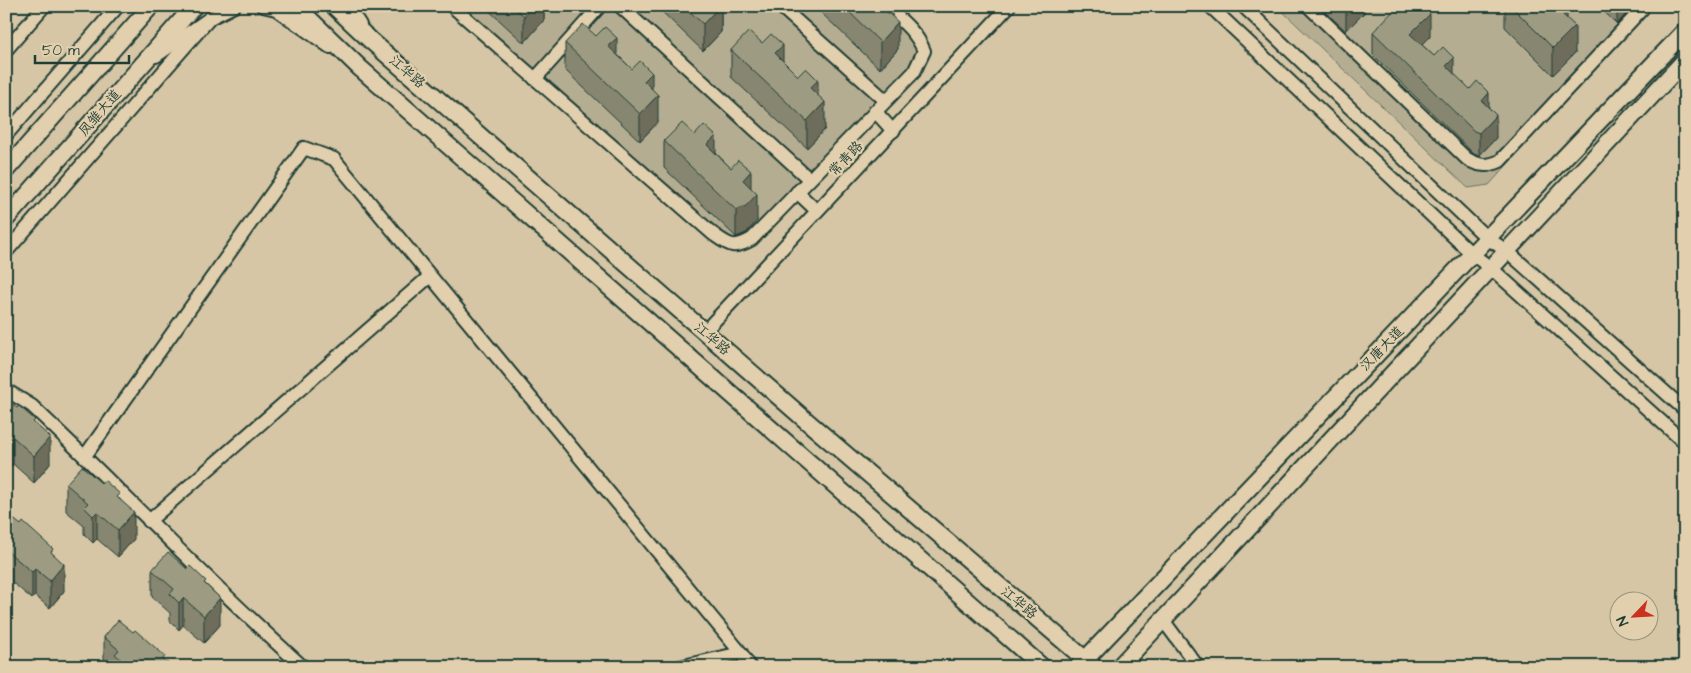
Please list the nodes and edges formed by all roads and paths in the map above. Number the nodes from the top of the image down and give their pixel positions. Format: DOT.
graph roads {
  1 [pos="44,6"];
  2 [pos="118,6"];
  3 [pos="130,6"];
  4 [pos="151,6"];
  5 [pos="194,6"];
  6 [pos="234,6"];
  7 [pos="263,6"];
  8 [pos="296,6"];
  9 [pos="334,6"];
  10 [pos="348,6"];
  11 [pos="452,6"];
  12 [pos="600,6"];
  13 [pos="620,6"];
  14 [pos="780,6"];
  15 [pos="885,6"];
  16 [pos="1009,6"];
  17 [pos="1210,6"];
  18 [pos="1243,6"];
  19 [pos="1308,6"];
  20 [pos="1643,6"];
  21 [pos="210,18"];
  22 [pos="102,23"];
  23 [pos="1685,31"];
  24 [pos="369,39"];
  25 [pos="6,50"];
  26 [pos="1685,60"];
  27 [pos="142,65"];
  28 [pos="360,68"];
  29 [pos="535,79"];
  30 [pos="885,100"];
  31 [pos="875,111"];
  32 [pos="892,131"];
  33 [pos="6,135"];
  34 [pos="6,170"];
  35 [pos="809,179"];
  36 [pos="797,192"];
  37 [pos="817,211"];
  38 [pos="6,219"];
  39 [pos="1487,238"];
  40 [pos="1507,251"];
  41 [pos="6,252"];
  42 [pos="1472,254"];
  43 [pos="1491,268"];
  44 [pos="430,276"];
  45 [pos="704,332"];
  46 [pos="6,390"];
  47 [pos="1685,410"];
  48 [pos="1685,444"];
  49 [pos="84,456"];
  50 [pos="149,521"];
  51 [pos="1163,620"];
  52 [pos="741,653"];
  53 [pos="1086,664"];
  54 [pos="303,667"];
  55 [pos="679,667"];
  56 [pos="750,667"];
  57 [pos="1042,667"];
  58 [pos="1119,667"];
  59 [pos="1198,667"];
  1 -- 25 [label="street"];
  2 -- 22 [label="street"];
  3 -- 22 [label="street"];
  4 -- 34 [label="main road"];
  5 -- 27 [label="main road, 凤雏大道"];
  6 -- 21 [label="street"];
  7 -- 28 [label="street"];
  8 -- 28 [label="main road, 江华路"];
  9 -- 24 [label="main road, 江华路"];
  10 -- 24 [label="street"];
  11 -- 29 [label="street"];
  12 -- 29 [label="street"];
  13 -- 35 [label="street"];
  14 -- 30 [label="street"];
  15 -- 30 [label="street"];
  16 -- 32 [label="street, 常青路"];
  17 -- 42 [label="street"];
  18 -- 39 [label="street"];
  19 -- 20 [label="street"];
  21 -- 27 [label="street"];
  21 -- 41 [label="street"];
  22 -- 33 [label="street"];
  23 -- 39 [label="main road, 汉唐大道"];
  24 -- 45 [label="main road, 江华路"];
  26 -- 40 [label="main road, 汉唐大道"];
  27 -- 38 [label="main road, 凤雏大道"];
  28 -- 57 [label="main road, 江华路"];
  29 -- 36 [label="street"];
  30 -- 31 [label="street"];
  31 -- 32 [label="street"];
  31 -- 35 [label="street"];
  32 -- 37 [label="street, 常青路"];
  35 -- 36 [label="street"];
  36 -- 37 [label="street"];
  37 -- 45 [label="street, 常青路"];
  39 -- 40 [label="street"];
  39 -- 42 [label="main road, 汉唐大道"];
  40 -- 43 [label="main road, 汉唐大道"];
  40 -- 47 [label="street"];
  42 -- 43 [label="street"];
  42 -- 53 [label="main road, 汉唐大道"];
  43 -- 48 [label="street"];
  43 -- 51 [label="main road, 汉唐大道"];
  44 -- 49 [label="street"];
  44 -- 50 [label="street"];
  44 -- 52 [label="street"];
  45 -- 53 [label="main road, 江华路"];
  46 -- 49 [label="street"];
  49 -- 50 [label="street"];
  50 -- 54 [label="street"];
  51 -- 58 [label="main road, 汉唐大道"];
  51 -- 59 [label="street"];
  52 -- 55 [label="street"];
  52 -- 56 [label="street"];
}
